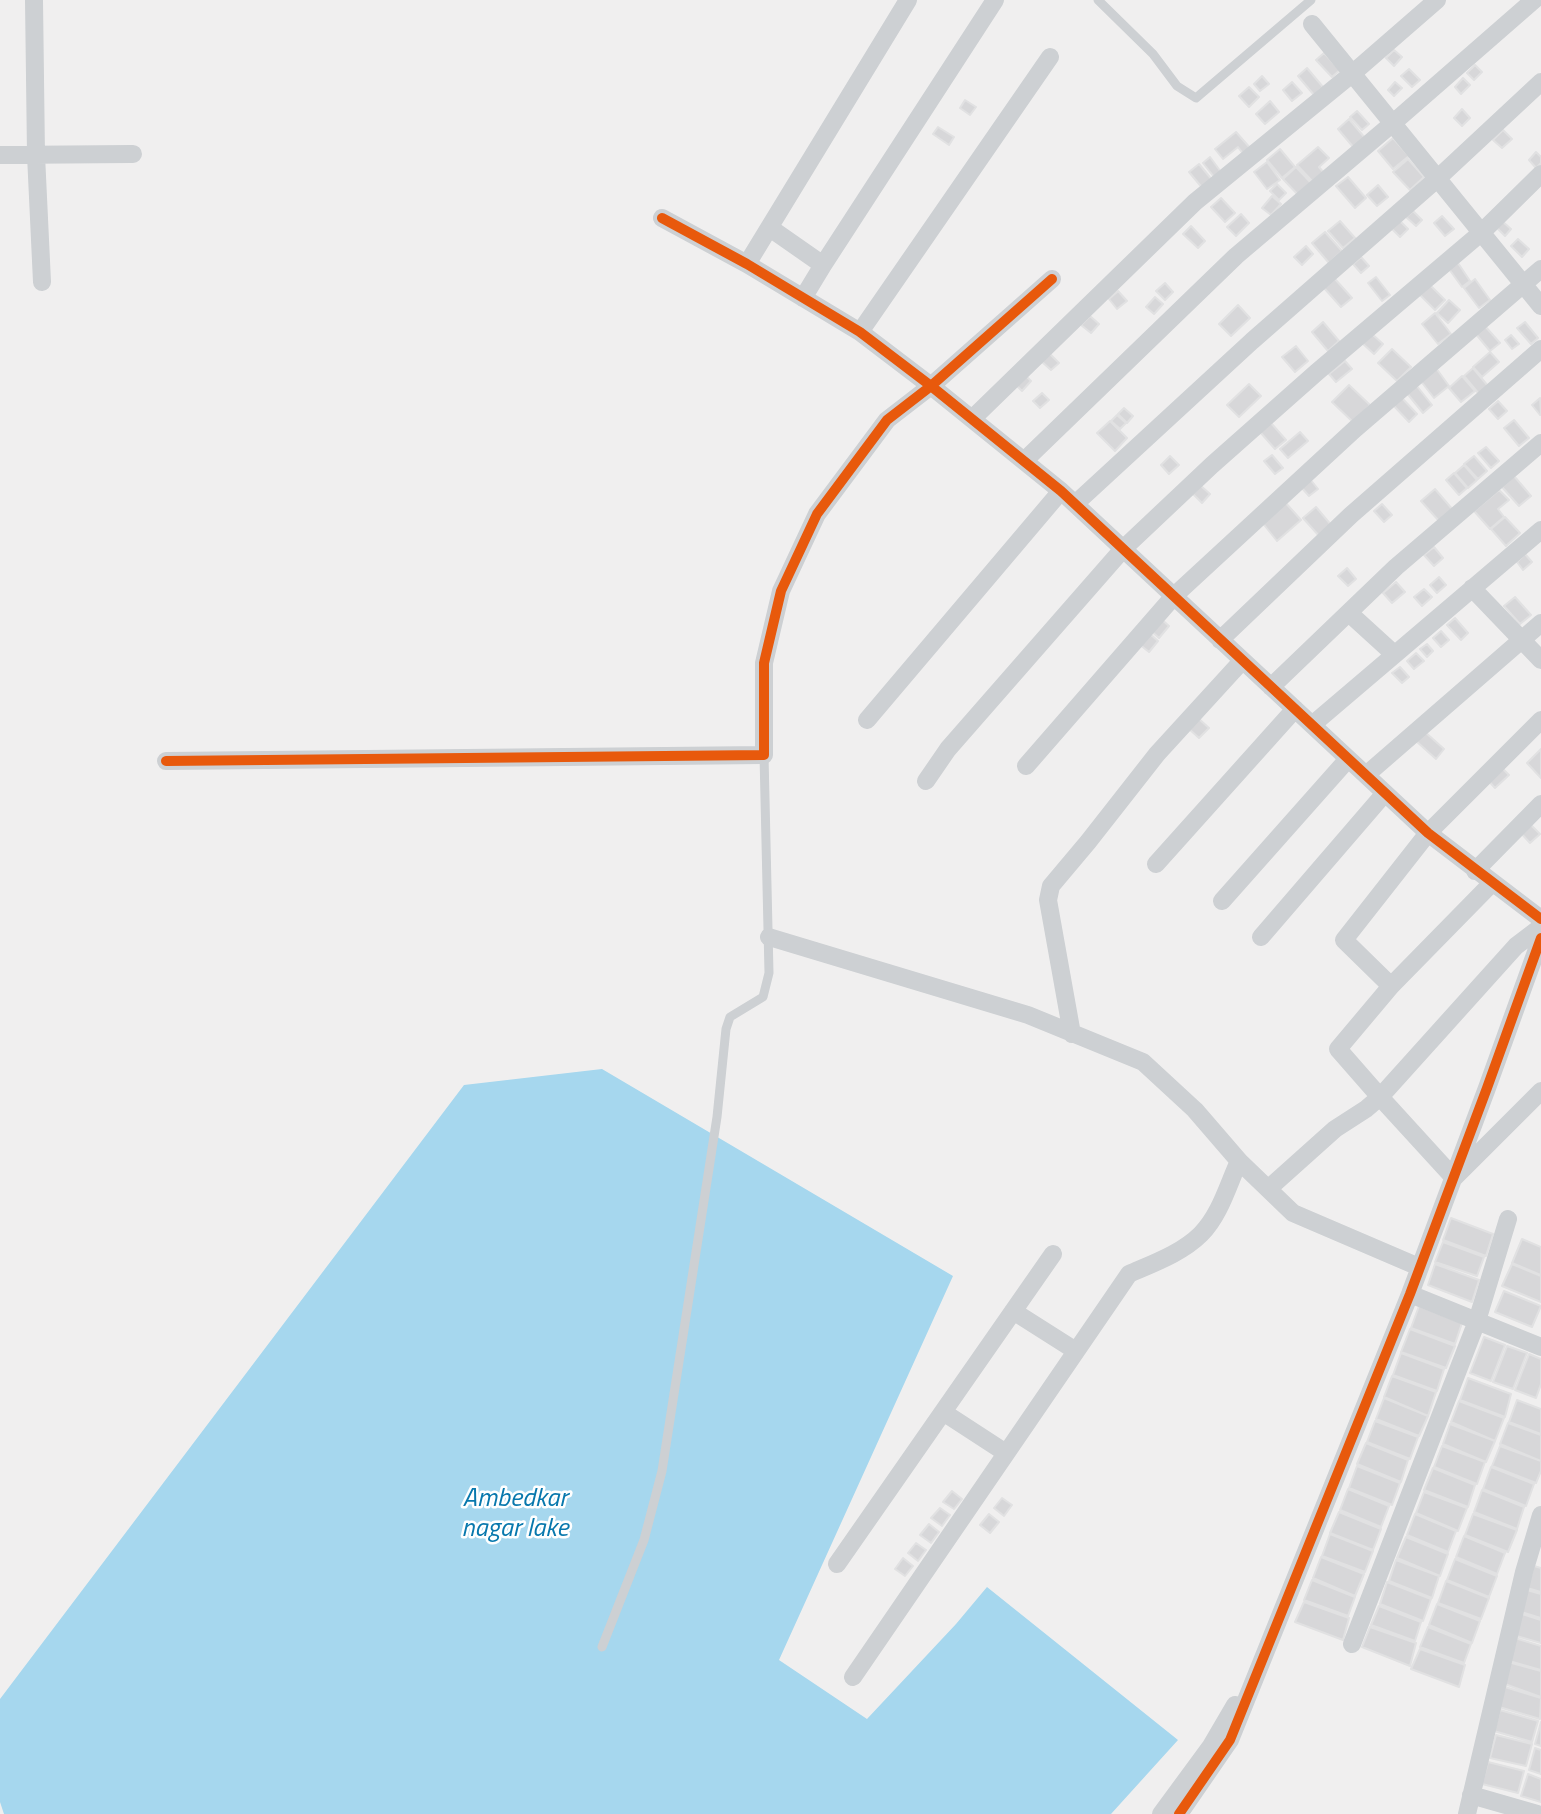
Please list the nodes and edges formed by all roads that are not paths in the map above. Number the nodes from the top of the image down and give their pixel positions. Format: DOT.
graph roads {
  1 [pos="34,0"];
  2 [pos="908,0"];
  3 [pos="995,0"];
  4 [pos="1098,0"];
  5 [pos="1311,0"];
  6 [pos="1437,0"];
  7 [pos="1534,0"];
  8 [pos="1312,24"];
  9 [pos="1050,57"];
  10 [pos="1353,73"];
  11 [pos="1541,82"];
  12 [pos="1394,123"];
  13 [pos="133,154"];
  14 [pos="0,155"];
  15 [pos="36,155"];
  16 [pos="1541,174"];
  17 [pos="1438,178"];
  18 [pos="662,218"];
  19 [pos="770,228"];
  20 [pos="1482,232"];
  21 [pos="747,264"];
  22 [pos="823,265"];
  23 [pos="1541,269"];
  24 [pos="1052,279"];
  25 [pos="42,282"];
  26 [pos="1524,285"];
  27 [pos="803,298"];
  28 [pos="1541,306"];
  29 [pos="860,331"];
  30 [pos="1541,349"];
  31 [pos="931,386"];
  32 [pos="972,419"];
  33 [pos="1541,443"];
  34 [pos="1024,461"];
  35 [pos="1061,491"];
  36 [pos="1075,504"];
  37 [pos="1541,530"];
  38 [pos="1123,549"];
  39 [pos="1472,589"];
  40 [pos="1174,596"];
  41 [pos="1349,612"];
  42 [pos="1541,623"];
  43 [pos="1220,640"];
  44 [pos="1521,640"];
  45 [pos="1394,654"];
  46 [pos="1541,660"];
  47 [pos="1242,661"];
  48 [pos="1271,687"];
  49 [pos="1295,709"];
  50 [pos="867,720"];
  51 [pos="1541,720"];
  52 [pos="1312,725"];
  53 [pos="764,755"];
  54 [pos="1348,759"];
  55 [pos="166,761"];
  56 [pos="1026,766"];
  57 [pos="1366,775"];
  58 [pos="926,781"];
  59 [pos="1385,793"];
  60 [pos="1541,804"];
  61 [pos="1428,834"];
  62 [pos="1156,864"];
  63 [pos="1475,871"];
  64 [pos="1492,883"];
  65 [pos="1222,901"];
  66 [pos="1541,919"];
  67 [pos="1541,927"];
  68 [pos="769,937"];
  69 [pos="1261,937"];
  70 [pos="1541,938"];
  71 [pos="1391,986"];
  72 [pos="1072,1034"];
  73 [pos="1541,1091"];
  74 [pos="1380,1097"];
  75 [pos="1239,1161"];
  76 [pos="1454,1178"];
  77 [pos="1268,1189"];
  78 [pos="1508,1219"];
  79 [pos="1053,1254"];
  80 [pos="1419,1268"];
  81 [pos="1410,1294"];
  82 [pos="1013,1311"];
  83 [pos="1477,1321"];
  84 [pos="1541,1348"];
  85 [pos="1076,1351"];
  86 [pos="943,1412"];
  87 [pos="1006,1453"];
  88 [pos="1541,1515"];
  89 [pos="836,1564"];
  90 [pos="1352,1644"];
  91 [pos="602,1647"];
  92 [pos="1261,1663"];
  93 [pos="853,1677"];
  94 [pos="1471,1796"];
  95 [pos="1161,1814"];
  96 [pos="1179,1814"];
  97 [pos="1467,1814"];
  98 [pos="1537,1814"];
  1 -- 15 [label="street"];
  2 -- 19 [label="street"];
  3 -- 22 [label="street"];
  4 -- 5 [label="lane"];
  6 -- 10 [label="street"];
  7 -- 12 [label="street"];
  8 -- 10 [label="street"];
  9 -- 29 [label="street"];
  10 -- 12 [label="street"];
  10 -- 32 [label="street"];
  11 -- 17 [label="street"];
  12 -- 17 [label="street"];
  12 -- 34 [label="street"];
  13 -- 15 [label="street"];
  14 -- 15 [label="street"];
  15 -- 25 [label="street"];
  16 -- 20 [label="street"];
  17 -- 20 [label="street"];
  17 -- 36 [label="street"];
  18 -- 21 [label="street"];
  19 -- 21 [label="street"];
  19 -- 22 [label="street"];
  20 -- 26 [label="street"];
  20 -- 38 [label="street"];
  21 -- 27 [label="street"];
  22 -- 27 [label="street"];
  23 -- 26 [label="street"];
  24 -- 31 [label="street"];
  26 -- 28 [label="street"];
  26 -- 40 [label="street"];
  27 -- 29 [label="street"];
  29 -- 31 [label="street"];
  30 -- 43 [label="street"];
  31 -- 32 [label="street"];
  31 -- 53 [label="street"];
  32 -- 34 [label="street"];
  33 -- 41 [label="street"];
  34 -- 35 [label="street"];
  35 -- 36 [label="street"];
  35 -- 50 [label="street"];
  36 -- 38 [label="street"];
  37 -- 39 [label="street"];
  38 -- 40 [label="street"];
  38 -- 58 [label="street"];
  39 -- 44 [label="street"];
  39 -- 45 [label="street"];
  40 -- 43 [label="street"];
  40 -- 56 [label="street"];
  41 -- 45 [label="street"];
  41 -- 48 [label="street"];
  42 -- 44 [label="street"];
  43 -- 47 [label="street"];
  44 -- 46 [label="street"];
  44 -- 57 [label="street"];
  45 -- 52 [label="street"];
  47 -- 48 [label="street"];
  47 -- 72 [label="street"];
  48 -- 49 [label="street"];
  49 -- 52 [label="street"];
  49 -- 62 [label="street"];
  51 -- 61 [label="street"];
  52 -- 54 [label="street"];
  53 -- 55 [label="street"];
  53 -- 68 [label="lane"];
  54 -- 57 [label="street"];
  54 -- 65 [label="street"];
  57 -- 59 [label="street"];
  59 -- 61 [label="street"];
  59 -- 69 [label="street"];
  60 -- 63 [label="street"];
  61 -- 63 [label="street"];
  61 -- 71 [label="street"];
  63 -- 64 [label="street"];
  64 -- 66 [label="street"];
  64 -- 71 [label="street"];
  67 -- 74 [label="street"];
  68 -- 72 [label="street"];
  68 -- 91 [label="lane"];
  70 -- 76 [label="street"];
  71 -- 74 [label="street"];
  72 -- 75 [label="street"];
  73 -- 76 [label="street"];
  74 -- 76 [label="street"];
  74 -- 77 [label="street"];
  75 -- 77 [label="street"];
  75 -- 85 [label="street"];
  76 -- 80 [label="street"];
  77 -- 80 [label="street"];
  78 -- 83 [label="street"];
  79 -- 82 [label="street"];
  80 -- 81 [label="street"];
  81 -- 83 [label="street"];
  81 -- 92 [label="street"];
  82 -- 85 [label="street"];
  82 -- 86 [label="street"];
  83 -- 84 [label="street"];
  83 -- 90 [label="street"];
  85 -- 87 [label="street"];
  86 -- 87 [label="street"];
  86 -- 89 [label="street"];
  87 -- 93 [label="street"];
  88 -- 94 [label="street"];
  92 -- 95 [label="street"];
  92 -- 96 [label="street"];
  94 -- 97 [label="street"];
  94 -- 98 [label="street"];
}
